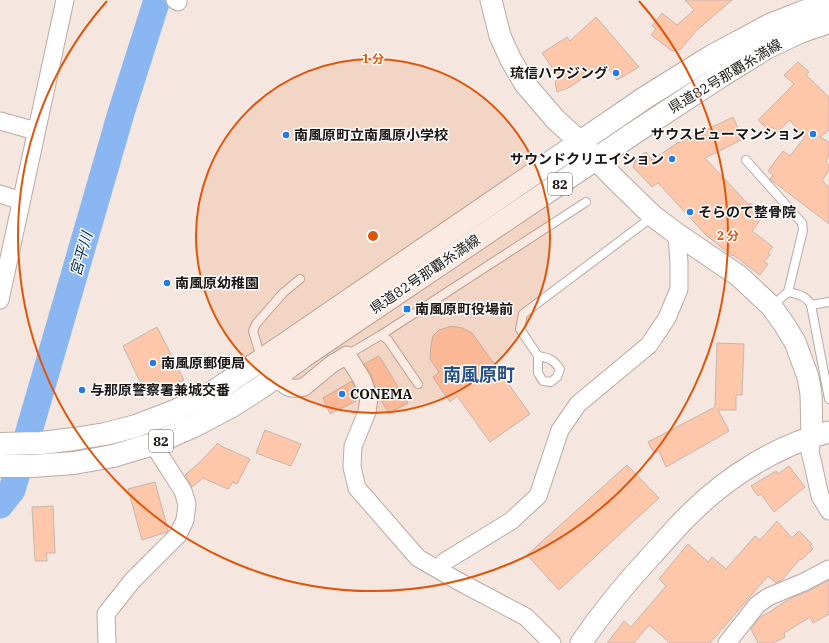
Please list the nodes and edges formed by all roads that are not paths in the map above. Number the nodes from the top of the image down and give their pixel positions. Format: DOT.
graph roads {
  1 [pos="65,0"];
  2 [pos="491,0"];
  3 [pos="829,3"];
  4 [pos="829,22"];
  5 [pos="0,121"];
  6 [pos="36,131"];
  7 [pos="580,142"];
  8 [pos="596,159"];
  9 [pos="746,160"];
  10 [pos="0,194"];
  11 [pos="22,201"];
  12 [pos="586,202"];
  13 [pos="653,216"];
  14 [pos="677,234"];
  15 [pos="300,279"];
  16 [pos="788,292"];
  17 [pos="0,300"];
  18 [pos="829,302"];
  19 [pos="811,305"];
  20 [pos="771,306"];
  21 [pos="381,336"];
  22 [pos="347,355"];
  23 [pos="538,356"];
  24 [pos="263,358"];
  25 [pos="275,377"];
  26 [pos="418,384"];
  27 [pos="829,399"];
  28 [pos="820,434"];
  29 [pos="5,444"];
  30 [pos="153,444"];
  31 [pos="0,466"];
  32 [pos="829,511"];
  33 [pos="829,569"];
  34 [pos="440,570"];
  35 [pos="107,643"];
  36 [pos="552,643"];
  37 [pos="581,643"];
  38 [pos="728,643"];
  1 -- 6 [label="street"];
  2 -- 7 [label="street"];
  3 -- 7 [label="main road, 県道82号那覇糸満線 / 82"];
  4 -- 8 [label="main road, 県道82号那覇糸満線 / 82"];
  5 -- 6 [label="street"];
  6 -- 11 [label="street"];
  7 -- 8 [label="street"];
  7 -- 24 [label="main road, 県道82号那覇糸満線 / 82"];
  8 -- 13 [label="street"];
  8 -- 25 [label="main road, 県道82号那覇糸満線 / 82"];
  9 -- 16 [label="lane"];
  10 -- 11 [label="street"];
  11 -- 17 [label="street"];
  12 -- 21 [label="lane"];
  13 -- 14 [label="street"];
  13 -- 23 [label="lane"];
  14 -- 20 [label="street"];
  14 -- 34 [label="street"];
  15 -- 24 [label="lane"];
  16 -- 19 [label="lane"];
  16 -- 20 [label="lane"];
  18 -- 19 [label="lane"];
  19 -- 27 [label="lane"];
  20 -- 28 [label="street"];
  21 -- 22 [label="lane"];
  21 -- 26 [label="lane"];
  22 -- 25 [label="street"];
  22 -- 34 [label="street"];
  24 -- 29 [label="main road, 県道82号那覇糸満線 / 82"];
  25 -- 30 [label="main road, 県道82号那覇糸満線 / 82"];
  28 -- 32 [label="street"];
  28 -- 37 [label="street"];
  30 -- 31 [label="main road, 県道82号那覇糸満線 / 82"];
  30 -- 35 [label="street"];
  33 -- 38 [label="street"];
  34 -- 36 [label="street"];
}
